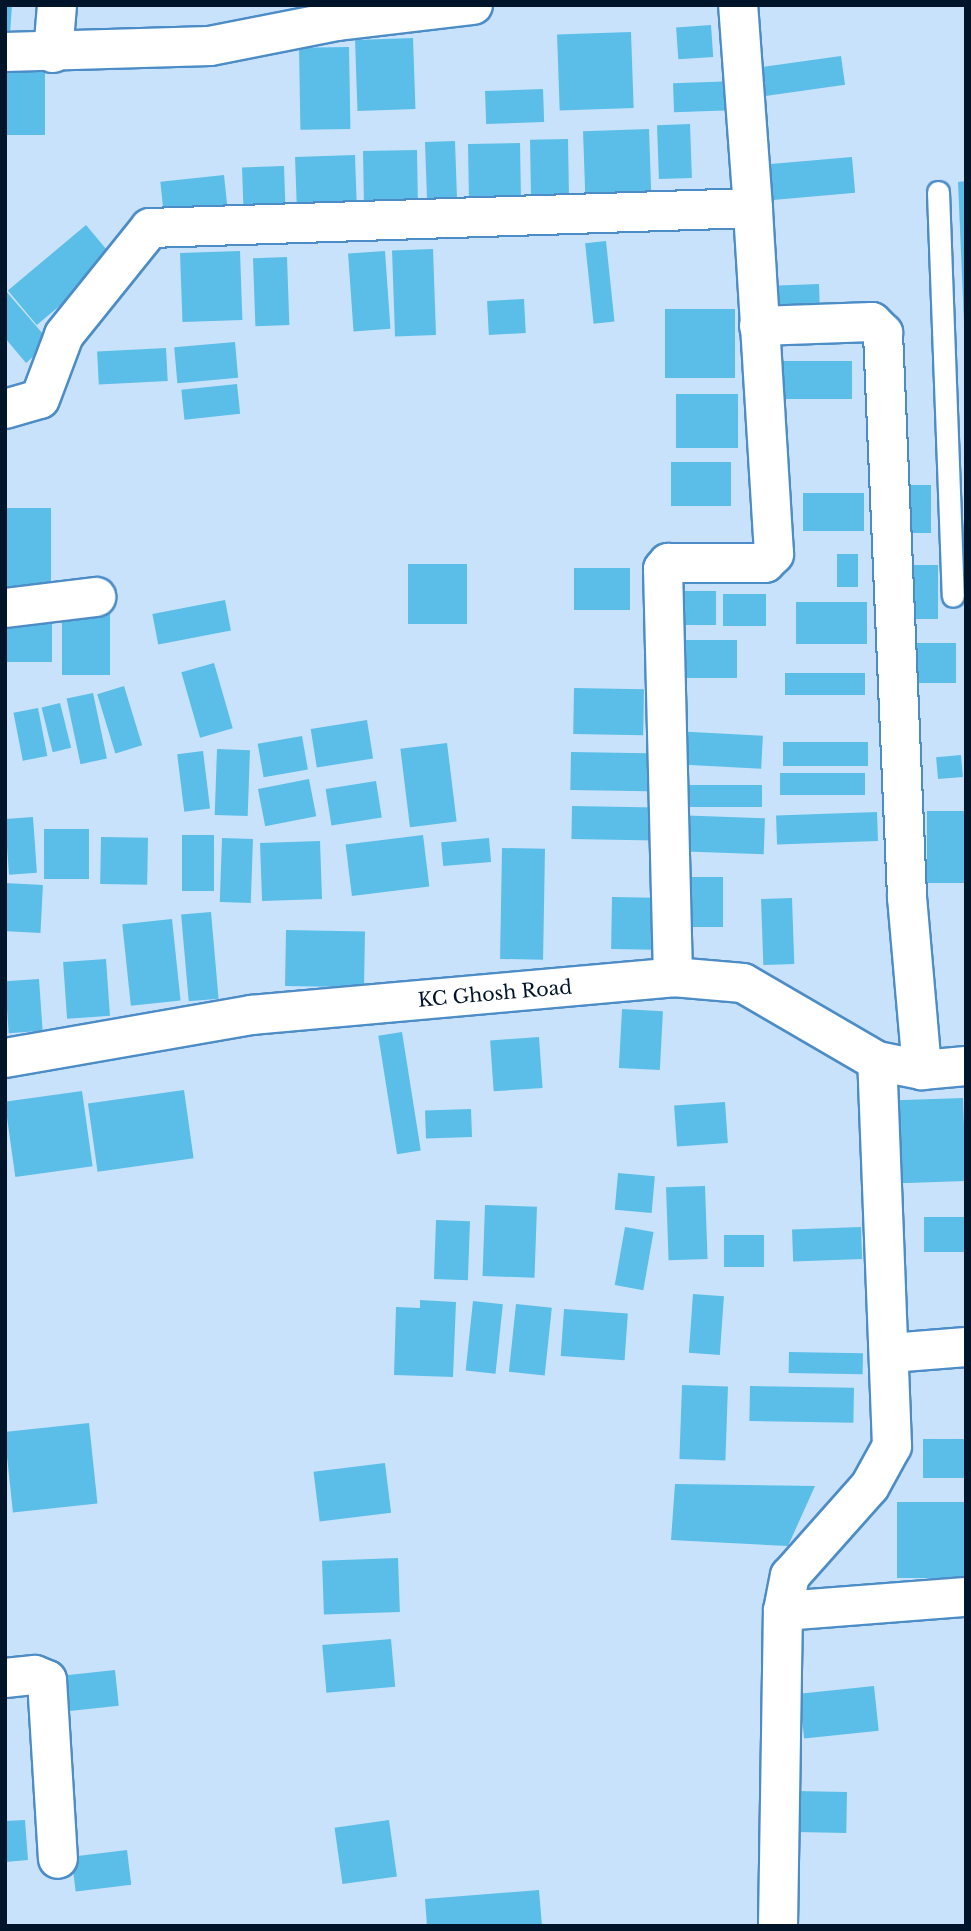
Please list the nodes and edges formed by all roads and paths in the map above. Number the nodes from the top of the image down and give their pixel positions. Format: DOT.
graph roads {
  1 [pos="57,5"];
  2 [pos="474,5"];
  3 [pos="738,5"];
  4 [pos="5,52"];
  5 [pos="53,53"];
  6 [pos="938,192"];
  7 [pos="753,208"];
  8 [pos="760,326"];
  9 [pos="5,409"];
  10 [pos="957,443"];
  11 [pos="959,561"];
  12 [pos="953,596"];
  13 [pos="96,597"];
  14 [pos="5,608"];
  15 [pos="674,977"];
  16 [pos="5,1058"];
  17 [pos="877,1061"];
  18 [pos="966,1066"];
  19 [pos="922,1070"];
  20 [pos="966,1347"];
  21 [pos="891,1353"];
  22 [pos="966,1597"];
  23 [pos="783,1611"];
  24 [pos="5,1678"];
  25 [pos="58,1859"];
  26 [pos="778,1926"];
  1 -- 5 [label="street"];
  2 -- 5 [label="street"];
  3 -- 7 [label="street"];
  4 -- 5 [label="street"];
  6 -- 10 [label="lane"];
  7 -- 8 [label="street"];
  7 -- 9 [label="street"];
  8 -- 15 [label="street"];
  8 -- 19 [label="street"];
  10 -- 11 [label="lane"];
  11 -- 12 [label="lane"];
  13 -- 14 [label="street"];
  15 -- 16 [label="street, KC Ghosh Road"];
  15 -- 17 [label="street, KC Ghosh Road"];
  17 -- 19 [label="street, KC Ghosh Road"];
  17 -- 21 [label="street"];
  18 -- 19 [label="street, KC Ghosh Road"];
  20 -- 21 [label="street"];
  21 -- 23 [label="street"];
  22 -- 23 [label="street"];
  23 -- 26 [label="street"];
  24 -- 25 [label="street"];
}
